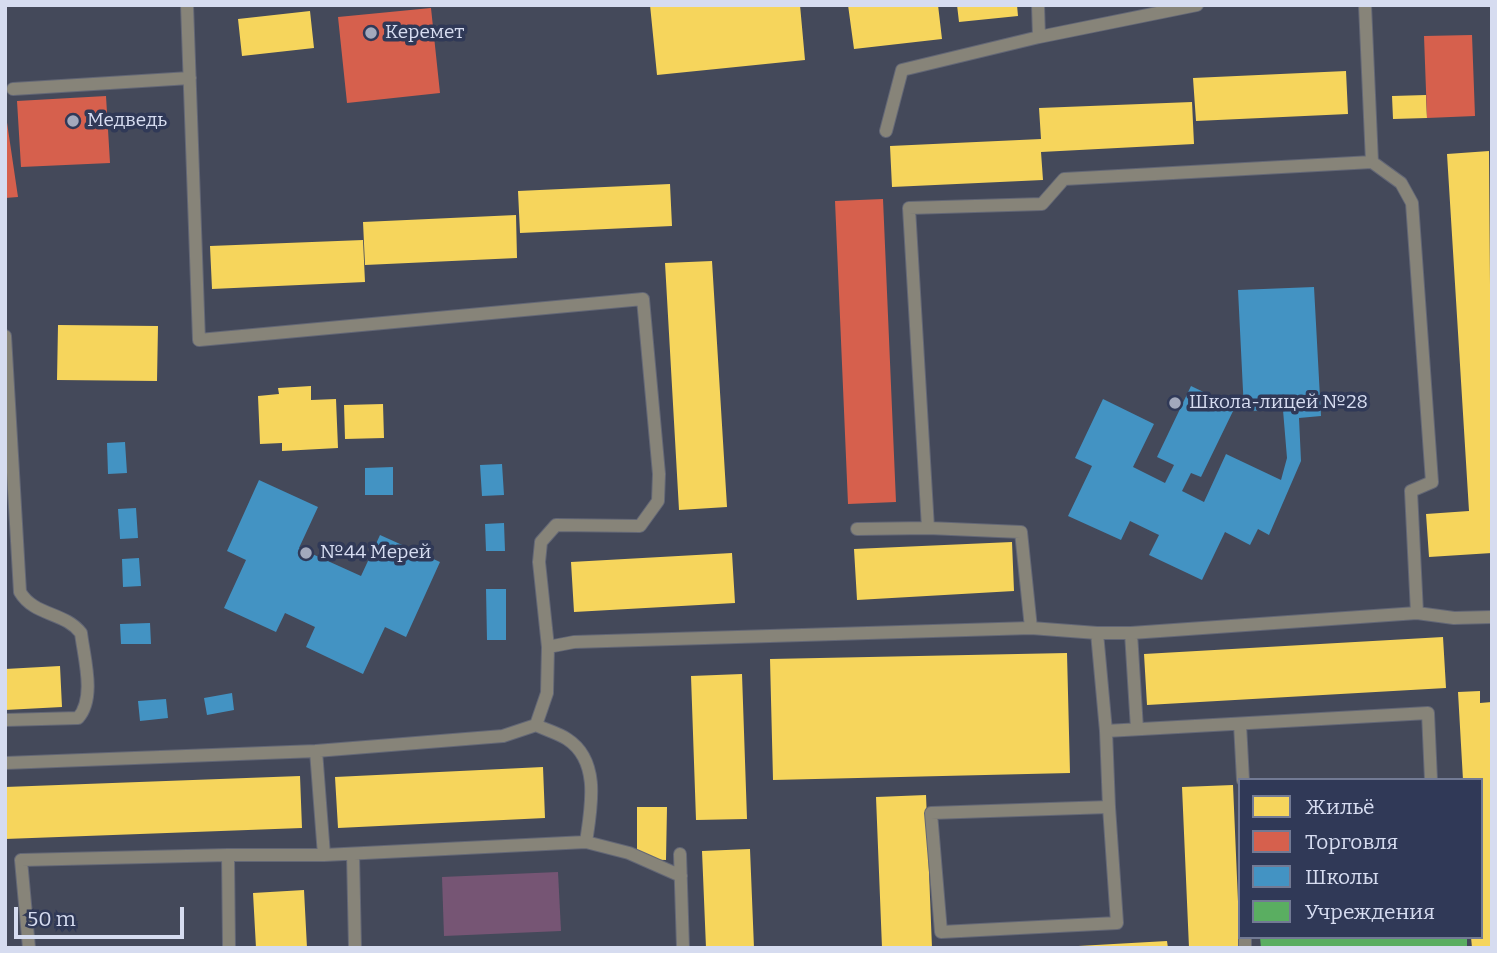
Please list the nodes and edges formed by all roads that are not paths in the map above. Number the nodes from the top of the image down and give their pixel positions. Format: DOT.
graph roads {
  1 [pos="187,5"];
  2 [pos="1038,5"];
  3 [pos="1197,5"];
  4 [pos="1365,5"];
  5 [pos="1039,37"];
  6 [pos="190,78"];
  7 [pos="13,89"];
  8 [pos="886,131"];
  9 [pos="1372,162"];
  10 [pos="5,336"];
  11 [pos="928,528"];
  12 [pos="857,529"];
  13 [pos="1417,613"];
  14 [pos="1492,617"];
  15 [pos="1031,628"];
  16 [pos="1097,633"];
  17 [pos="1131,633"];
  18 [pos="548,647"];
  19 [pos="5,720"];
  20 [pos="1240,724"];
  21 [pos="536,725"];
  22 [pos="1138,729"];
  23 [pos="1106,731"];
  24 [pos="316,751"];
  25 [pos="5,763"];
  26 [pos="1243,778"];
  27 [pos="1430,778"];
  28 [pos="1109,807"];
  29 [pos="586,842"];
  30 [pos="353,854"];
  31 [pos="680,854"];
  32 [pos="228,855"];
  33 [pos="324,855"];
  34 [pos="681,876"];
  35 [pos="29,948"];
  36 [pos="229,948"];
  37 [pos="355,948"];
  38 [pos="683,948"];
  1 -- 6 [label="lane"];
  2 -- 5 [label="lane"];
  3 -- 5 [label="lane"];
  4 -- 9 [label="lane"];
  5 -- 8 [label="lane"];
  6 -- 7 [label="lane"];
  6 -- 18 [label="lane"];
  9 -- 11 [label="lane"];
  9 -- 13 [label="lane"];
  10 -- 19 [label="lane"];
  11 -- 12 [label="lane"];
  11 -- 15 [label="lane"];
  13 -- 14 [label="lane"];
  13 -- 17 [label="lane"];
  15 -- 16 [label="lane"];
  15 -- 18 [label="lane"];
  16 -- 17 [label="lane"];
  16 -- 23 [label="lane"];
  17 -- 22 [label="lane"];
  18 -- 21 [label="lane"];
  20 -- 22 [label="lane"];
  20 -- 26 [label="lane"];
  20 -- 27 [label="lane"];
  21 -- 24 [label="lane"];
  21 -- 29 [label="lane"];
  22 -- 23 [label="lane"];
  23 -- 28 [label="lane"];
  24 -- 25 [label="lane"];
  24 -- 33 [label="lane"];
  28 -- 28 [label="lane"];
  29 -- 30 [label="lane"];
  29 -- 34 [label="lane"];
  30 -- 33 [label="lane"];
  30 -- 37 [label="lane"];
  31 -- 34 [label="lane"];
  32 -- 33 [label="lane"];
  32 -- 35 [label="lane"];
  32 -- 36 [label="lane"];
  34 -- 38 [label="lane"];
}
